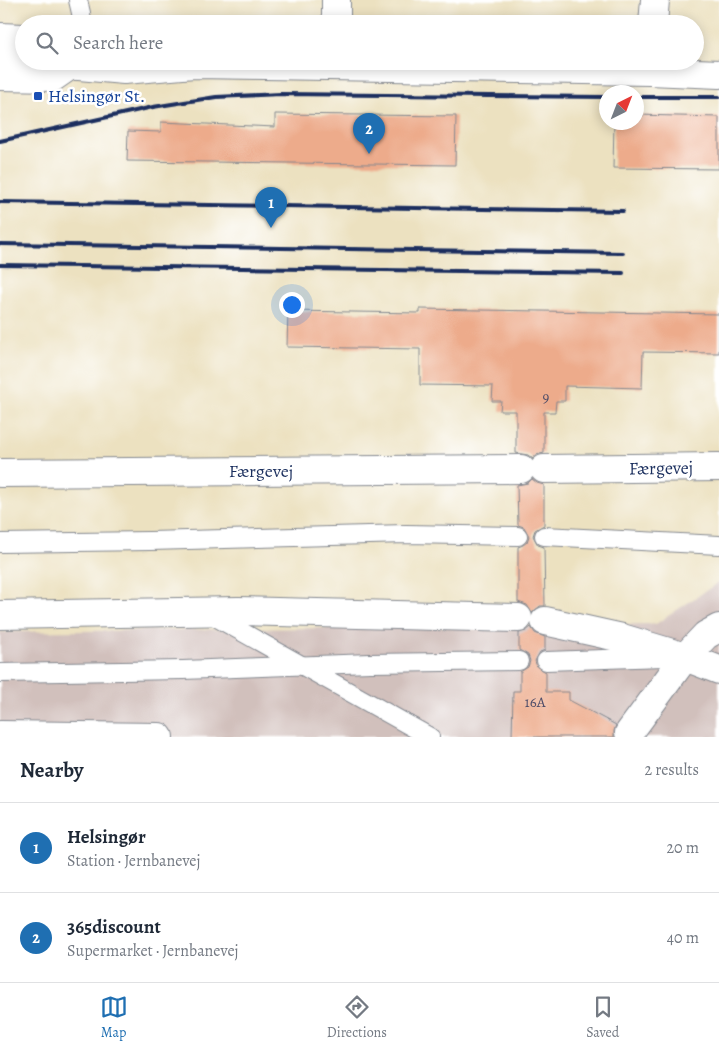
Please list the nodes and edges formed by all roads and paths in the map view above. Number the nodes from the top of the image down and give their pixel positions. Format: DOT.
graph roads {
  1 [pos="78,0"];
  2 [pos="336,0"];
  3 [pos="655,0"];
  4 [pos="82,15"];
  5 [pos="336,15"];
  6 [pos="654,15"];
  7 [pos="0,37"];
  8 [pos="15,38"];
  9 [pos="0,64"];
  10 [pos="15,64"];
  11 [pos="71,70"];
  12 [pos="684,70"];
  13 [pos="719,74"];
  14 [pos="0,81"];
  15 [pos="719,467"];
  16 [pos="0,473"];
  17 [pos="518,536"];
  18 [pos="544,536"];
  19 [pos="0,543"];
  20 [pos="719,545"];
  21 [pos="206,612"];
  22 [pos="0,615"];
  23 [pos="518,618"];
  24 [pos="545,621"];
  25 [pos="719,628"];
  26 [pos="685,657"];
  27 [pos="519,661"];
  28 [pos="546,661"];
  29 [pos="304,665"];
  30 [pos="719,670"];
  31 [pos="0,673"];
  32 [pos="379,708"];
  33 [pos="629,733"];
  34 [pos="0,735"];
  35 [pos="159,737"];
  36 [pos="406,737"];
  37 [pos="430,737"];
  1 -- 4 [label="lane"];
  2 -- 5 [label="main road"];
  3 -- 6 [label="main road"];
  7 -- 8 [label="main road"];
  9 -- 10 [label="main road"];
  11 -- 14 [label="lane"];
  12 -- 13 [label="main road"];
  15 -- 16 [label="main road, Færgevej"];
  17 -- 19 [label="lane"];
  18 -- 20 [label="lane"];
  21 -- 22 [label="main road"];
  21 -- 23 [label="main road"];
  21 -- 29 [label="lane"];
  24 -- 26 [label="main road"];
  25 -- 26 [label="main road"];
  26 -- 28 [label="lane"];
  26 -- 30 [label="main road"];
  26 -- 33 [label="main road"];
  27 -- 29 [label="lane"];
  29 -- 31 [label="lane"];
  29 -- 32 [label="lane"];
  32 -- 36 [label="lane"];
  32 -- 37 [label="lane"];
  34 -- 35 [label="main road"];
}
